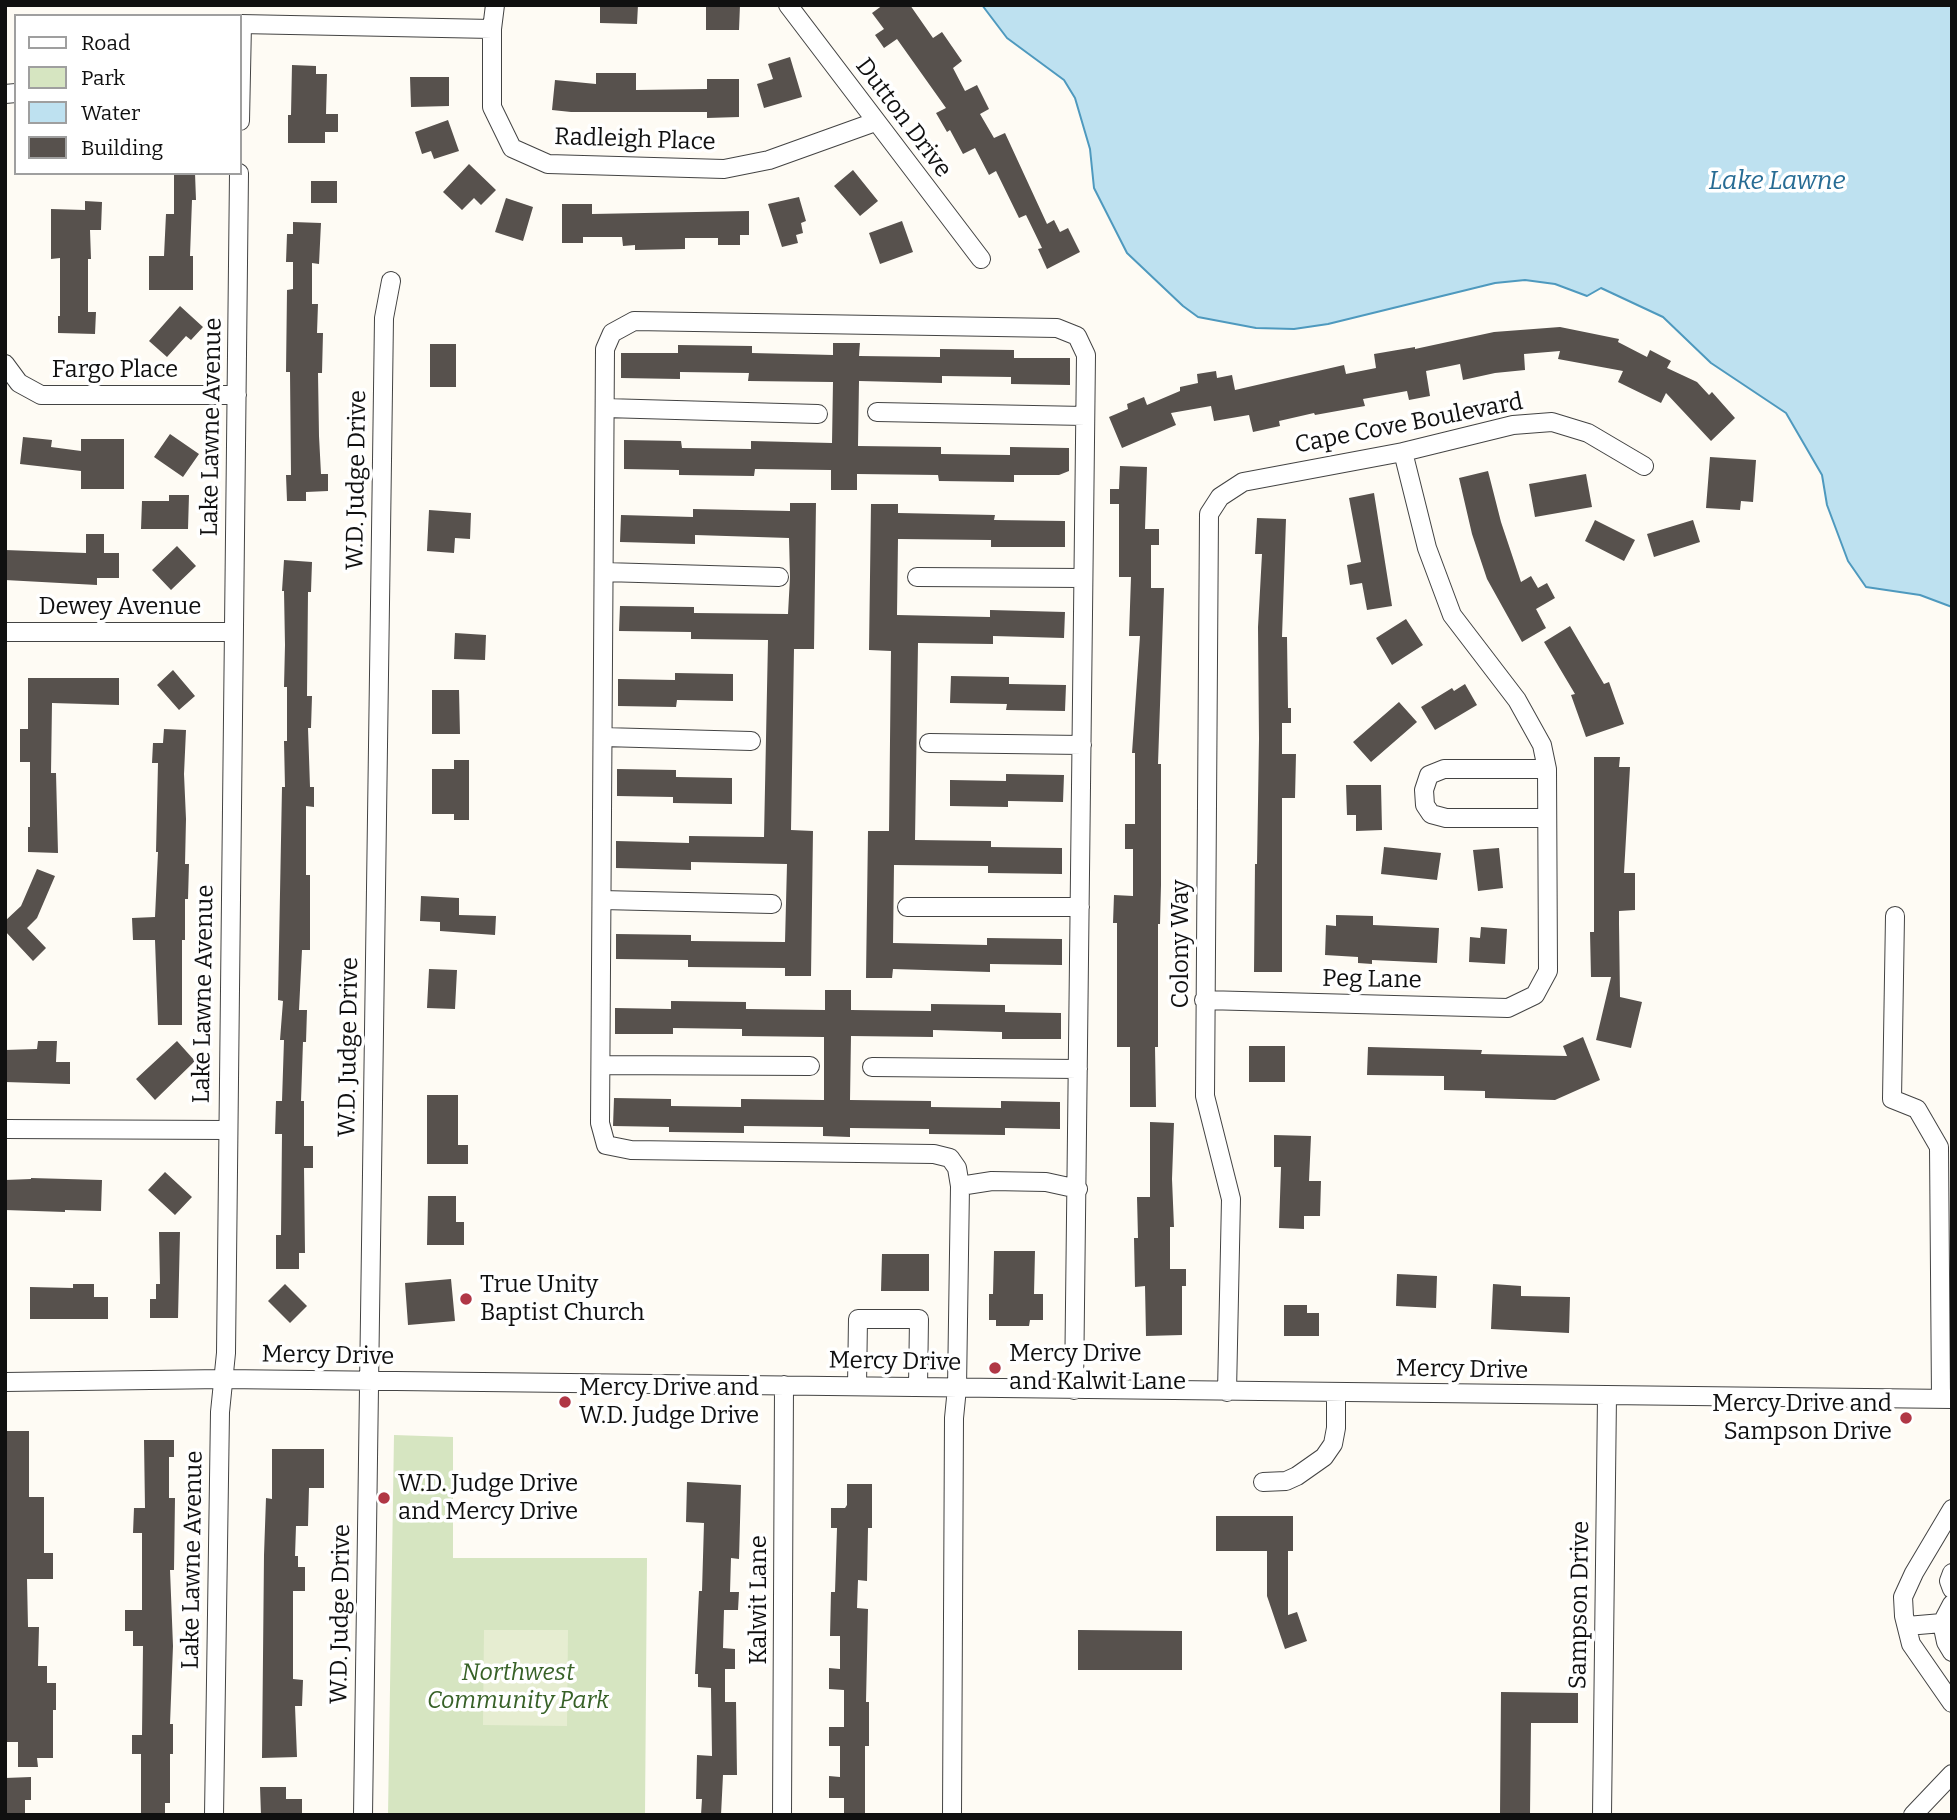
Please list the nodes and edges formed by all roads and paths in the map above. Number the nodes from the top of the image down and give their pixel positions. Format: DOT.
graph roads {
  1 [pos="495,5"];
  2 [pos="788,5"];
  3 [pos="242,24"];
  4 [pos="492,29"];
  5 [pos="875,122"];
  6 [pos="239,175"];
  7 [pos="981,259"];
  8 [pos="391,281"];
  9 [pos="5,364"];
  10 [pos="237,395"];
  11 [pos="605,408"];
  12 [pos="877,412"];
  13 [pos="818,414"];
  14 [pos="1085,416"];
  15 [pos="1403,452"];
  16 [pos="1644,466"];
  17 [pos="1220,497"];
  18 [pos="604,572"];
  19 [pos="779,577"];
  20 [pos="917,577"];
  21 [pos="1083,578"];
  22 [pos="5,632"];
  23 [pos="234,632"];
  24 [pos="603,737"];
  25 [pos="751,741"];
  26 [pos="929,743"];
  27 [pos="1082,745"];
  28 [pos="1547,769"];
  29 [pos="1547,818"];
  30 [pos="602,900"];
  31 [pos="772,904"];
  32 [pos="907,907"];
  33 [pos="1080,907"];
  34 [pos="1895,916"];
  35 [pos="1204,1000"];
  36 [pos="601,1065"];
  37 [pos="810,1066"];
  38 [pos="872,1067"];
  39 [pos="1078,1069"];
  40 [pos="5,1129"];
  41 [pos="227,1130"];
  42 [pos="960,1186"];
  43 [pos="1078,1189"];
  44 [pos="223,1379"];
  45 [pos="368,1381"];
  46 [pos="5,1382"];
  47 [pos="784,1385"];
  48 [pos="856,1386"];
  49 [pos="918,1387"];
  50 [pos="957,1388"];
  51 [pos="1074,1390"];
  52 [pos="1227,1392"];
  53 [pos="1336,1393"];
  54 [pos="1607,1396"];
  55 [pos="1947,1399"];
  56 [pos="1264,1482"];
  57 [pos="1952,1509"];
  58 [pos="1952,1573"];
  59 [pos="1952,1589"];
  60 [pos="1952,1604"];
  61 [pos="1942,1623"];
  62 [pos="1907,1626"];
  63 [pos="1952,1653"];
  64 [pos="1952,1703"];
  65 [pos="1952,1774"];
  66 [pos="214,1815"];
  67 [pos="363,1815"];
  68 [pos="782,1815"];
  69 [pos="952,1815"];
  70 [pos="1602,1815"];
  71 [pos="1913,1815"];
  1 -- 4 [label="street, Radleigh Place"];
  2 -- 5 [label="street, Dutton Drive"];
  3 -- 4 [label="street"];
  4 -- 5 [label="street, Radleigh Place"];
  5 -- 7 [label="street, Dutton Drive"];
  6 -- 10 [label="street, Lake Lawne Avenue"];
  8 -- 45 [label="street, W.D. Judge Drive"];
  9 -- 10 [label="street, Fargo Place"];
  10 -- 23 [label="street, Lake Lawne Avenue"];
  11 -- 13 [label="street"];
  11 -- 14 [label="street"];
  11 -- 18 [label="street"];
  12 -- 14 [label="street"];
  14 -- 21 [label="street"];
  15 -- 16 [label="street, Cape Cove Boulevard"];
  15 -- 17 [label="street, Cape Cove Boulevard"];
  15 -- 28 [label="street"];
  17 -- 35 [label="street, Colony Way"];
  18 -- 19 [label="street"];
  18 -- 24 [label="street"];
  20 -- 21 [label="street"];
  21 -- 27 [label="street"];
  22 -- 23 [label="street, Dewey Avenue"];
  23 -- 41 [label="street, Lake Lawne Avenue"];
  24 -- 25 [label="street"];
  24 -- 30 [label="street"];
  26 -- 27 [label="street"];
  27 -- 33 [label="street"];
  28 -- 29 [label="street"];
  28 -- 29 [label="street"];
  29 -- 35 [label="street, Peg Lane"];
  30 -- 31 [label="street"];
  30 -- 36 [label="street"];
  32 -- 33 [label="street"];
  33 -- 39 [label="street"];
  34 -- 55 [label="street"];
  35 -- 52 [label="street, Colony Way"];
  36 -- 37 [label="street"];
  36 -- 42 [label="street"];
  38 -- 39 [label="street"];
  39 -- 43 [label="street"];
  40 -- 41 [label="street"];
  41 -- 44 [label="street, Lake Lawne Avenue"];
  42 -- 43 [label="street"];
  42 -- 50 [label="street"];
  43 -- 51 [label="street"];
  44 -- 45 [label="street, Mercy Drive"];
  44 -- 46 [label="street, Mercy Drive"];
  44 -- 66 [label="street, Lake Lawne Avenue"];
  45 -- 47 [label="street, Mercy Drive"];
  45 -- 67 [label="street, W.D. Judge Drive"];
  47 -- 48 [label="street, Mercy Drive"];
  47 -- 68 [label="street, Kalwit Lane"];
  48 -- 49 [label="street, Mercy Drive"];
  48 -- 49 [label="street"];
  49 -- 50 [label="street, Mercy Drive"];
  50 -- 51 [label="street, Mercy Drive"];
  50 -- 69 [label="street"];
  51 -- 52 [label="street, Mercy Drive"];
  52 -- 53 [label="street, Mercy Drive"];
  53 -- 54 [label="street, Mercy Drive"];
  53 -- 56 [label="street"];
  54 -- 55 [label="street, Mercy Drive"];
  54 -- 70 [label="street, Sampson Drive"];
  57 -- 62 [label="street"];
  58 -- 59 [label="street"];
  60 -- 61 [label="street"];
  61 -- 62 [label="street"];
  61 -- 63 [label="street"];
  62 -- 64 [label="street"];
  65 -- 71 [label="street"];
}
